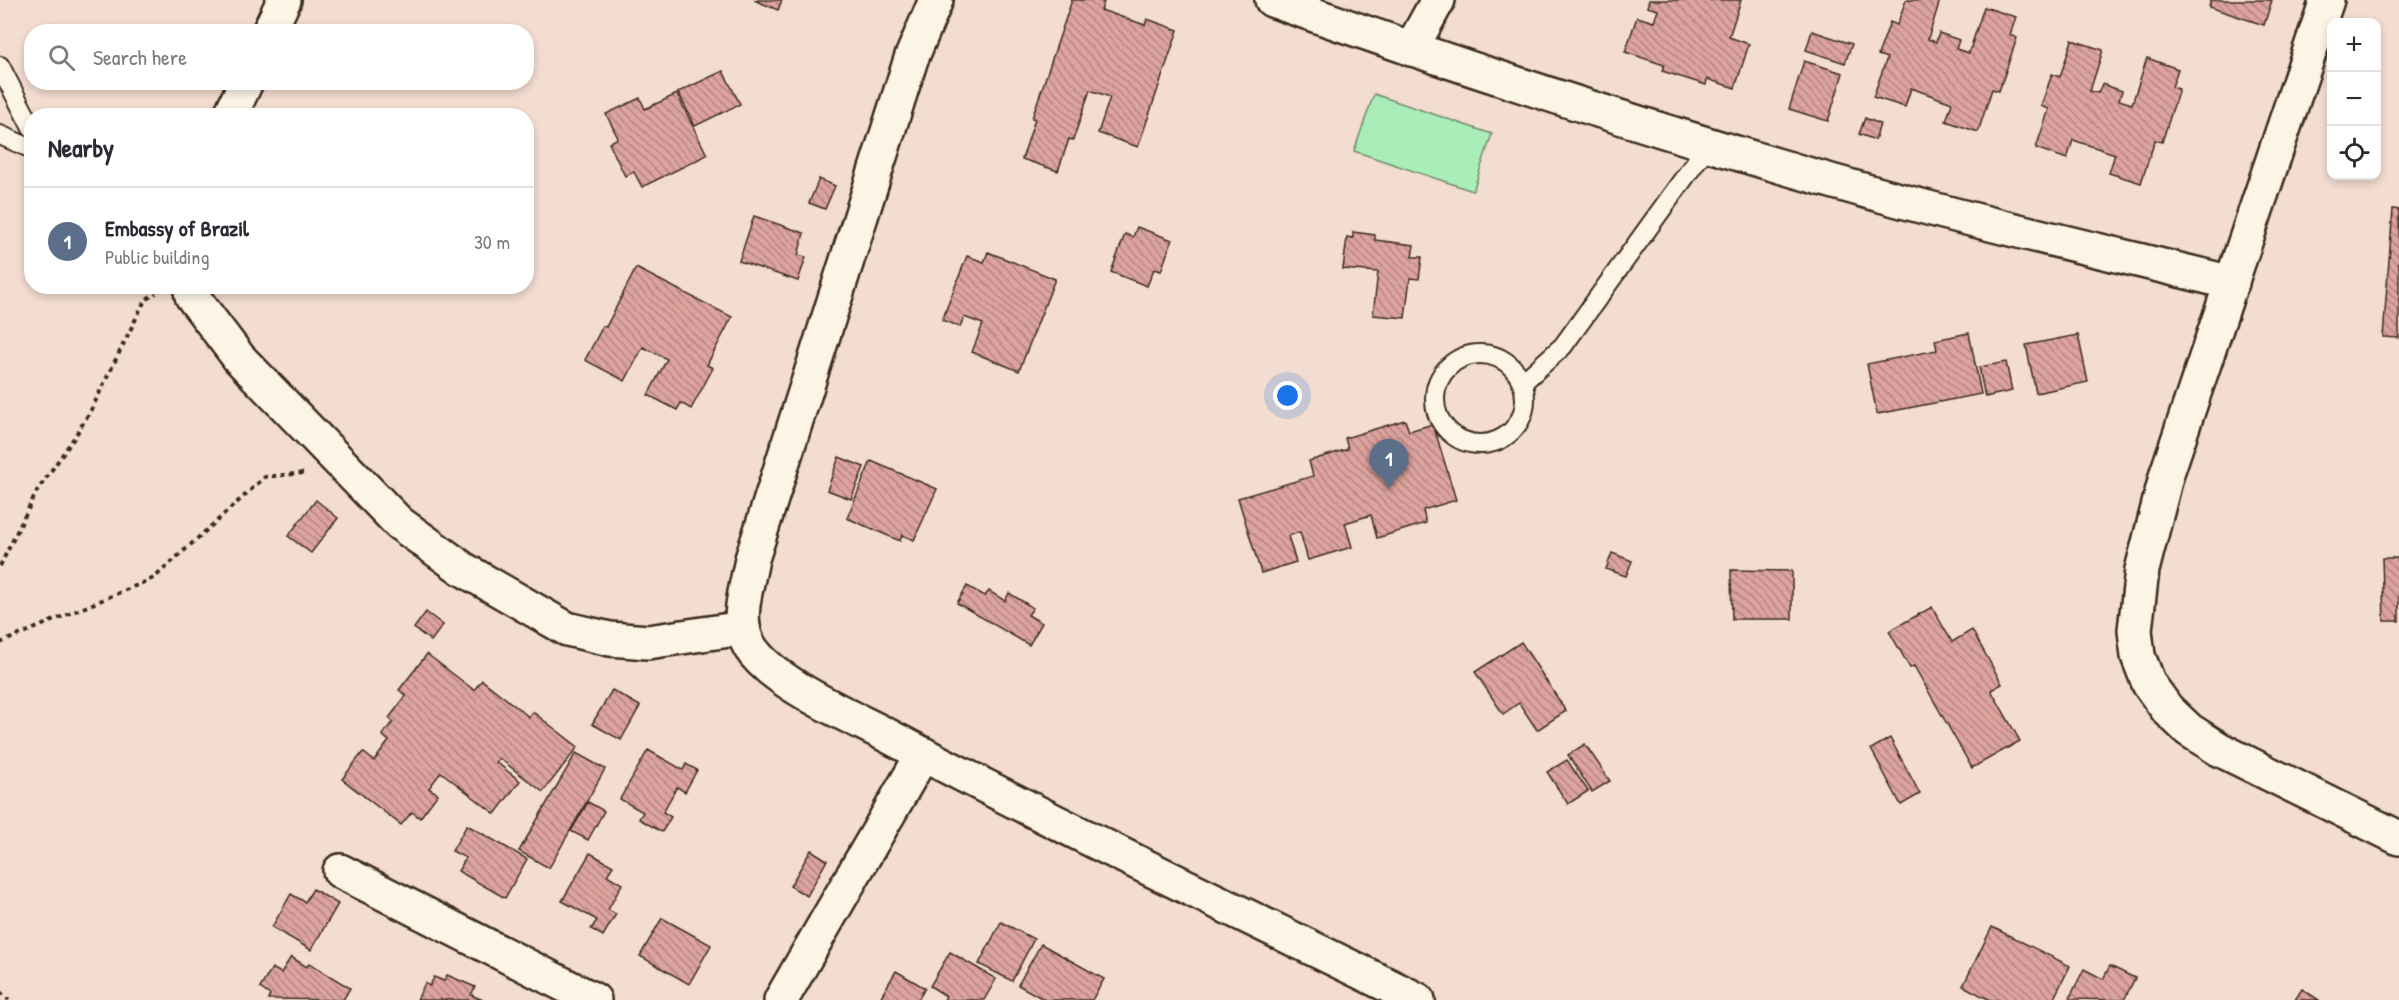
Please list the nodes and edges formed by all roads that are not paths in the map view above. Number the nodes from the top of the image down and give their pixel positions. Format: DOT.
graph roads {
  1 [pos="284,0"];
  2 [pos="936,0"];
  3 [pos="1272,0"];
  4 [pos="1438,0"];
  5 [pos="2327,0"];
  6 [pos="273,24"];
  7 [pos="1412,49"];
  8 [pos="0,66"];
  9 [pos="242,90"];
  10 [pos="234,108"];
  11 [pos="24,112"];
  12 [pos="0,135"];
  13 [pos="1708,145"];
  14 [pos="24,146"];
  15 [pos="2232,283"];
  16 [pos="183,294"];
  17 [pos="1523,382"];
  18 [pos="742,628"];
  19 [pos="923,754"];
  20 [pos="2399,838"];
  21 [pos="340,870"];
  22 [pos="594,1000"];
  23 [pos="781,1000"];
  24 [pos="1418,1000"];
  1 -- 6 [label="street"];
  2 -- 18 [label="street"];
  3 -- 7 [label="street"];
  4 -- 7 [label="street"];
  5 -- 15 [label="street"];
  7 -- 13 [label="street"];
  8 -- 11 [label="lane"];
  9 -- 10 [label="street"];
  12 -- 14 [label="lane"];
  13 -- 15 [label="street"];
  13 -- 17 [label="lane"];
  15 -- 20 [label="street"];
  16 -- 18 [label="street"];
  17 -- 17 [label="lane"];
  18 -- 19 [label="street"];
  19 -- 23 [label="street"];
  19 -- 24 [label="street"];
  21 -- 22 [label="street"];
}
